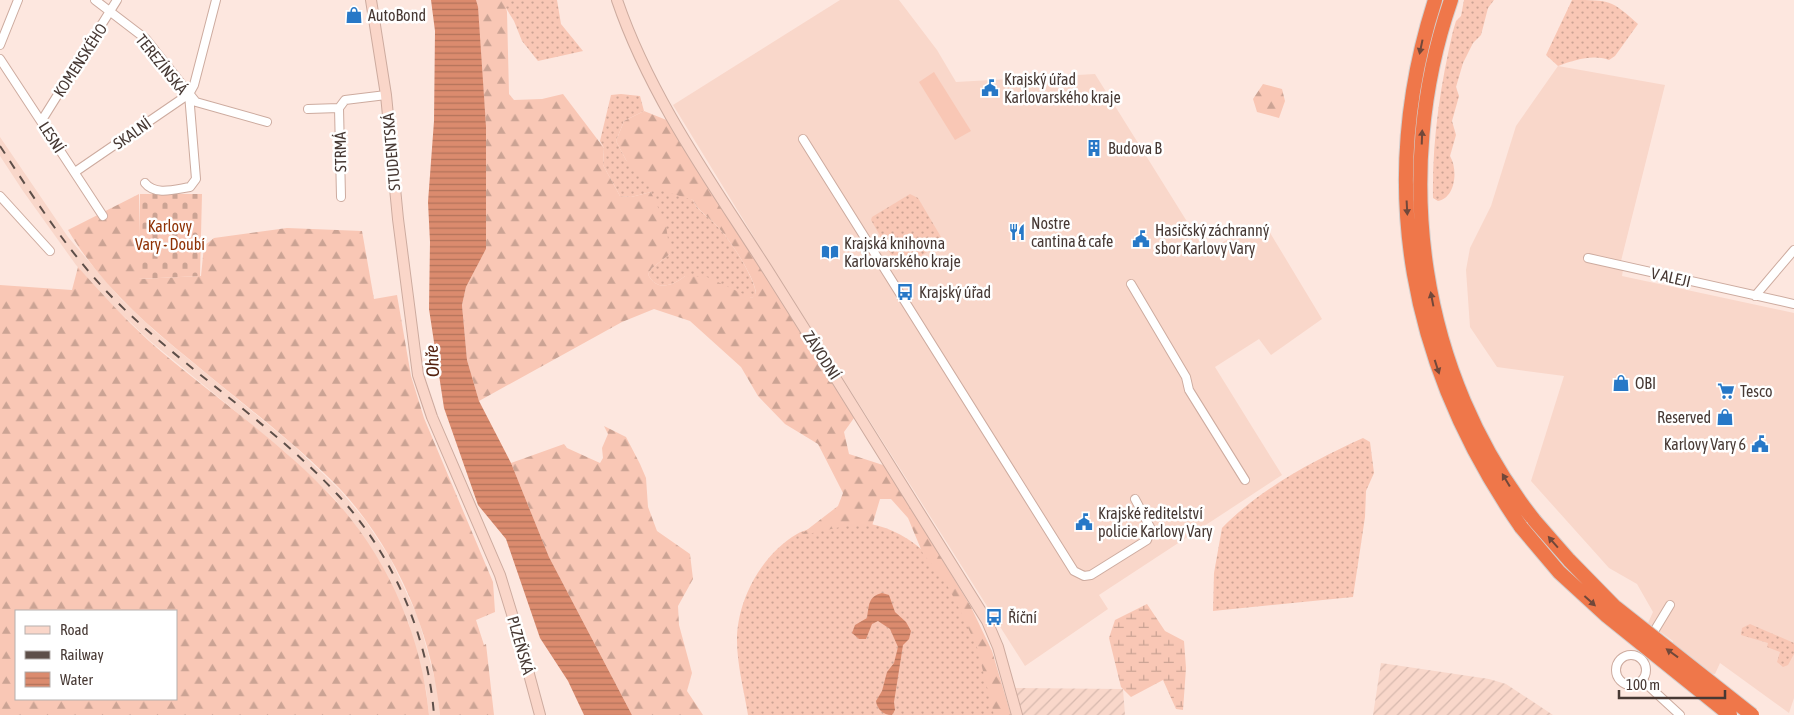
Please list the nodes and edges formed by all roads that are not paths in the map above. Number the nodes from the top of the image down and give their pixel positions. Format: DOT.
graph roads {
  1 [pos="18,0"];
  2 [pos="95,0"];
  3 [pos="117,0"];
  4 [pos="216,0"];
  5 [pos="371,0"];
  6 [pos="617,0"];
  7 [pos="1436,0"];
  8 [pos="1451,0"];
  9 [pos="111,12"];
  10 [pos="0,45"];
  11 [pos="0,59"];
  12 [pos="189,94"];
  13 [pos="386,95"];
  14 [pos="339,108"];
  15 [pos="308,109"];
  16 [pos="42,120"];
  17 [pos="267,122"];
  18 [pos="803,139"];
  19 [pos="75,172"];
  20 [pos="145,182"];
  21 [pos="0,196"];
  22 [pos="341,197"];
  23 [pos="103,216"];
  24 [pos="1794,250"];
  25 [pos="50,251"];
  26 [pos="1588,258"];
  27 [pos="1131,284"];
  28 [pos="1756,296"];
  29 [pos="1794,304"];
  30 [pos="1245,480"];
  31 [pos="1135,499"];
  32 [pos="500,575"];
  33 [pos="1670,605"];
  34 [pos="1639,657"];
  35 [pos="1642,680"];
  36 [pos="540,715"];
  37 [pos="1017,715"];
  38 [pos="1680,715"];
  39 [pos="1730,715"];
  40 [pos="1752,715"];
  1 -- 10 [label="street"];
  2 -- 9 [label="street, TEREZÍNSKÁ"];
  3 -- 9 [label="street, KOMENSKÉHO"];
  4 -- 12 [label="street"];
  5 -- 13 [label="street, STUDENTSKÁ"];
  6 -- 37 [label="street, ZÁVODNÍ"];
  7 -- 39 [label="highway, one-way, bridge"];
  40 -- 8 [label="highway, one-way, bridge"];
  9 -- 12 [label="street, TEREZÍNSKÁ"];
  9 -- 16 [label="street, KOMENSKÉHO"];
  11 -- 16 [label="street, LESNÍ"];
  12 -- 17 [label="street"];
  12 -- 19 [label="street, SKALNÍ"];
  12 -- 20 [label="street, TEREZÍNSKÁ"];
  13 -- 14 [label="street, STRMÁ"];
  13 -- 32 [label="street, STUDENTSKÁ"];
  14 -- 15 [label="street, STRMÁ"];
  14 -- 22 [label="street, STRMÁ"];
  16 -- 19 [label="street, LESNÍ"];
  18 -- 31 [label="street"];
  19 -- 23 [label="street, LESNÍ"];
  21 -- 25 [label="street"];
  24 -- 28 [label="street"];
  26 -- 28 [label="street, V ALEJI"];
  27 -- 30 [label="street"];
  28 -- 29 [label="street, V ALEJI"];
  32 -- 36 [label="street, PLZEŇSKÁ"];
  33 -- 34 [label="street"];
  34 -- 35 [label="street"];
  34 -- 35 [label="street"];
  35 -- 38 [label="street"];
}
